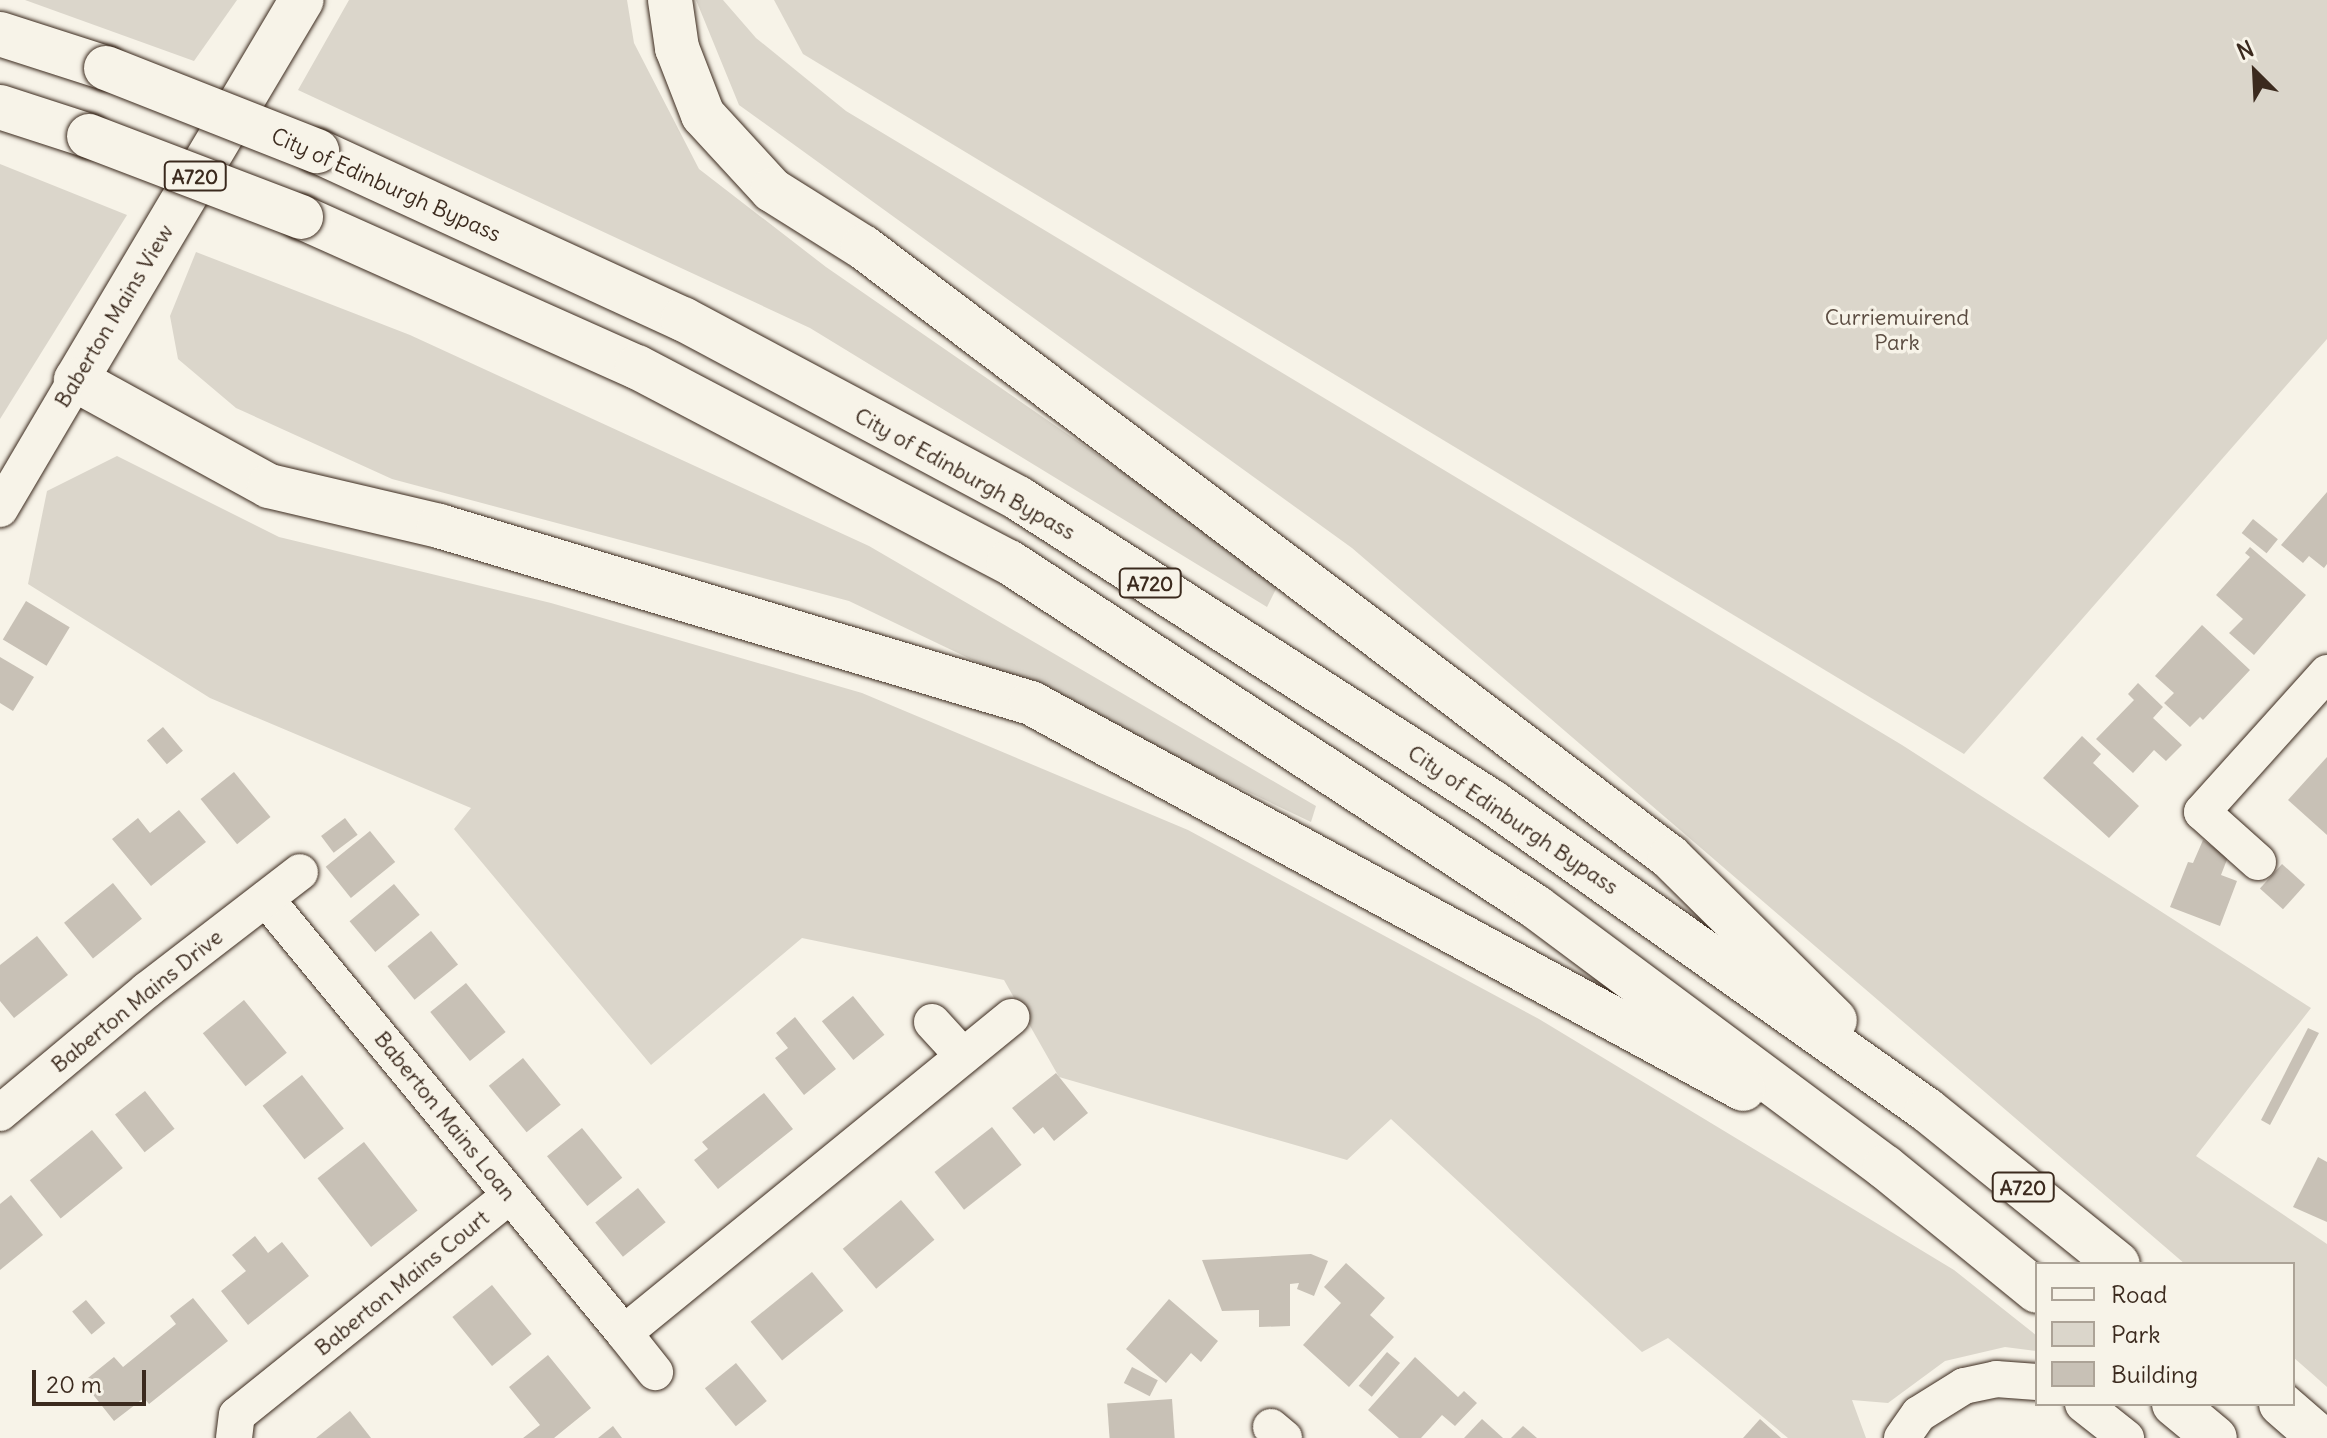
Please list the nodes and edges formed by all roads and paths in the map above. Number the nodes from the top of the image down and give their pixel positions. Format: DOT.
graph roads {
  1 [pos="302,0"];
  2 [pos="670,0"];
  3 [pos="0,34"];
  4 [pos="0,107"];
  5 [pos="76,380"];
  6 [pos="0,509"];
  7 [pos="2326,677"];
  8 [pos="2258,862"];
  9 [pos="300,872"];
  10 [pos="266,899"];
  11 [pos="1011,1017"];
  12 [pos="932,1022"];
  13 [pos="963,1056"];
  14 [pos="3,1104"];
  15 [pos="1927,1110"];
  16 [pos="1885,1167"];
  17 [pos="509,1196"];
  18 [pos="2116,1262"];
  19 [pos="2035,1289"];
  20 [pos="624,1333"];
  21 [pos="655,1372"];
  22 [pos="2035,1382"];
  23 [pos="2086,1406"];
  24 [pos="2176,1406"];
  25 [pos="2283,1406"];
  26 [pos="234,1438"];
  27 [pos="1902,1438"];
  28 [pos="2126,1438"];
  29 [pos="2215,1438"];
  30 [pos="2320,1438"];
  1 -- 5 [label="main road, Baberton Mains View"];
  2 -- 15 [label="main road"];
  3 -- 15 [label="main road, City of Edinburgh Bypass / A720, bridge"];
  4 -- 16 [label="main road, A720, bridge"];
  5 -- 6 [label="street, Baberton Mains View"];
  5 -- 16 [label="main road"];
  7 -- 8 [label="street"];
  9 -- 10 [label="street, Baberton Mains Drive"];
  10 -- 14 [label="street, Baberton Mains Drive"];
  10 -- 17 [label="street, Baberton Mains Loan"];
  11 -- 13 [label="street"];
  12 -- 13 [label="street"];
  13 -- 20 [label="street"];
  15 -- 18 [label="main road, City of Edinburgh Bypass / A720"];
  16 -- 19 [label="main road, A720"];
  17 -- 20 [label="street, Baberton Mains Loan"];
  17 -- 26 [label="street, Baberton Mains Court"];
  20 -- 21 [label="street, Baberton Mains Loan"];
  22 -- 27 [label="street"];
  23 -- 28 [label="street"];
  24 -- 29 [label="main road"];
  25 -- 30 [label="main road"];
}
